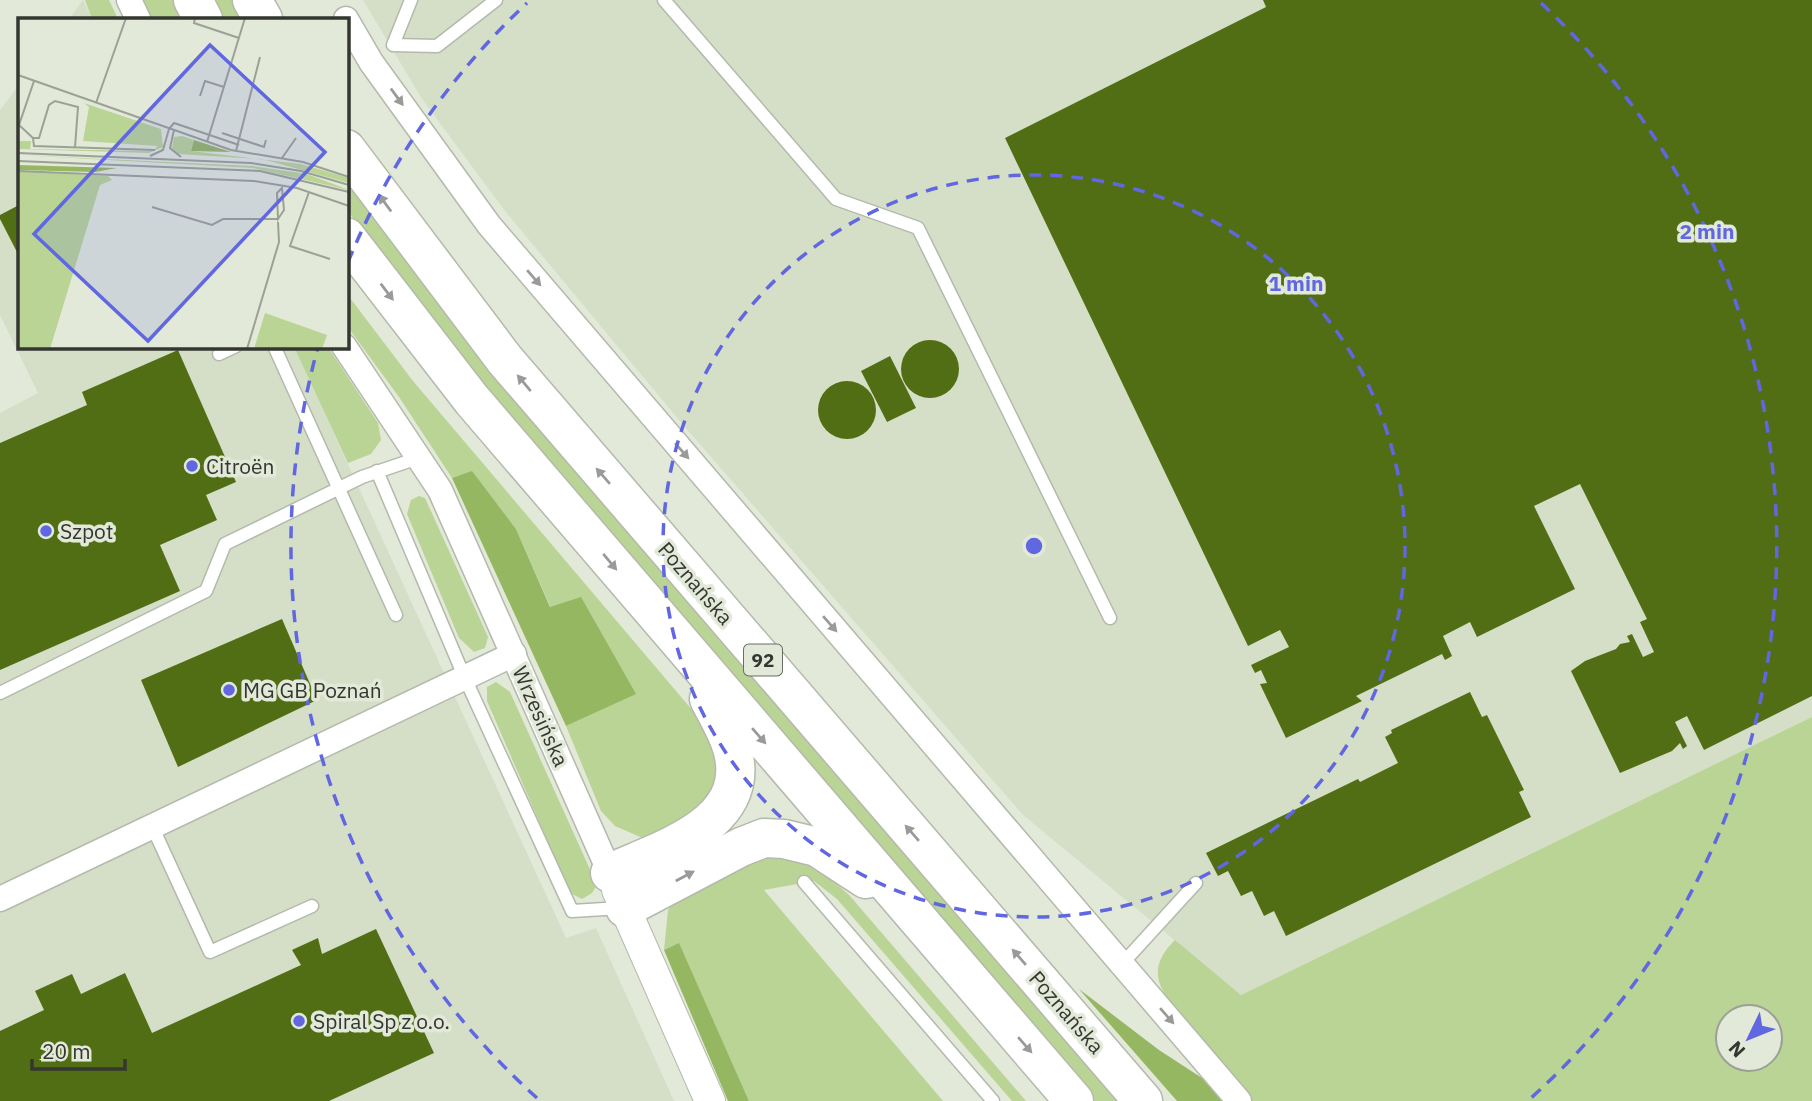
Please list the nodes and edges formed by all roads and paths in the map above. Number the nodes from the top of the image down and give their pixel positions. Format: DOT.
graph roads {
  1 [pos="129,0"];
  2 [pos="193,0"];
  3 [pos="251,0"];
  4 [pos="335,0"];
  5 [pos="411,0"];
  6 [pos="496,0"];
  7 [pos="664,0"];
  8 [pos="138,18"];
  9 [pos="203,18"];
  10 [pos="261,18"];
  11 [pos="345,18"];
  12 [pos="348,22"];
  13 [pos="393,45"];
  14 [pos="371,62"];
  15 [pos="348,152"];
  16 [pos="348,240"];
  17 [pos="232,348"];
  18 [pos="275,348"];
  19 [pos="345,348"];
  20 [pos="219,354"];
  21 [pos="421,457"];
  22 [pos="377,471"];
  23 [pos="339,489"];
  24 [pos="396,615"];
  25 [pos="1110,618"];
  26 [pos="682,647"];
  27 [pos="514,654"];
  28 [pos="464,676"];
  29 [pos="0,693"];
  30 [pos="152,826"];
  31 [pos="610,873"];
  32 [pos="804,882"];
  33 [pos="1196,883"];
  34 [pos="0,899"];
  35 [pos="901,901"];
  36 [pos="312,906"];
  37 [pos="625,908"];
  38 [pos="1122,964"];
  39 [pos="710,1101"];
  40 [pos="993,1101"];
  41 [pos="1074,1101"];
  42 [pos="1143,1101"];
  43 [pos="1239,1101"];
  1 -- 8 [label="street"];
  2 -- 9 [label="main road"];
  3 -- 10 [label="main road"];
  4 -- 11 [label="street"];
  5 -- 13 [label="lane"];
  6 -- 13 [label="lane"];
  7 -- 25 [label="lane"];
  12 -- 14 [label="street"];
  13 -- 14 [label="lane"];
  14 -- 38 [label="street, one-way"];
  42 -- 15 [label="main road, Poznańska / 92, one-way"];
  16 -- 26 [label="main road, 92, one-way"];
  17 -- 20 [label="lane"];
  18 -- 23 [label="lane"];
  19 -- 21 [label="street, Wrzesińska"];
  21 -- 22 [label="lane"];
  21 -- 27 [label="street, Wrzesińska"];
  22 -- 23 [label="lane"];
  22 -- 28 [label="lane"];
  23 -- 24 [label="lane"];
  23 -- 29 [label="lane"];
  26 -- 31 [label="main road"];
  26 -- 35 [label="main road, 92, one-way"];
  27 -- 28 [label="street"];
  27 -- 31 [label="street, Wrzesińska"];
  28 -- 30 [label="street"];
  28 -- 37 [label="lane"];
  30 -- 34 [label="street"];
  30 -- 36 [label="lane"];
  31 -- 37 [label="street, Wrzesińska"];
  32 -- 40 [label="lane"];
  33 -- 38 [label="lane"];
  37 -- 35 [label="main road, one-way"];
  35 -- 41 [label="main road, 92, one-way"];
  37 -- 39 [label="street, Wrzesińska"];
  38 -- 43 [label="street, one-way"];
}
